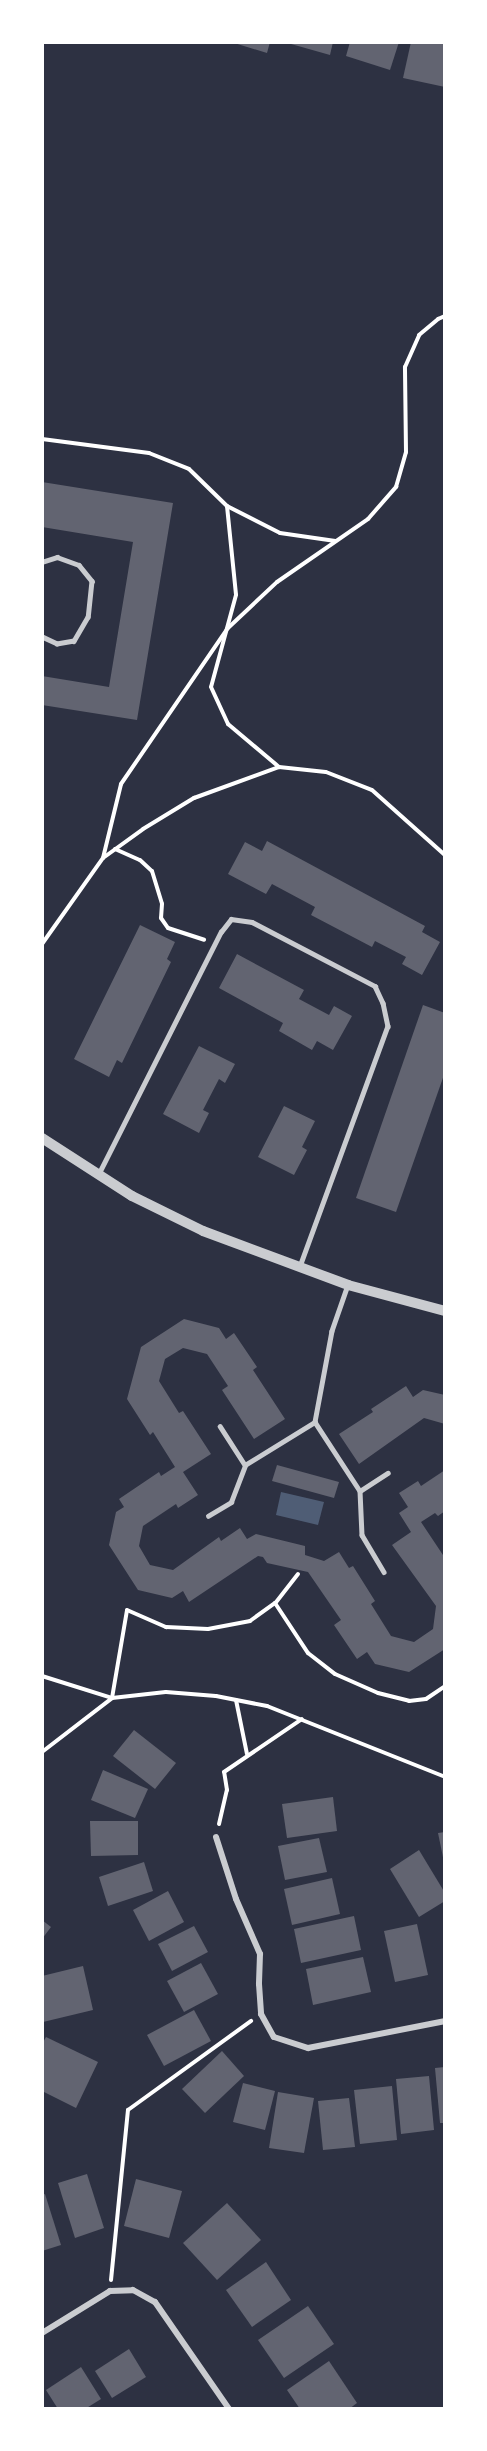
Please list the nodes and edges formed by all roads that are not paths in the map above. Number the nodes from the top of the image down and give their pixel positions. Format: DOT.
graph roads {
  1 [pos="42,562"];
  2 [pos="42,638"];
  3 [pos="42,1138"];
  4 [pos="98,1174"];
  5 [pos="299,1269"];
  6 [pos="348,1285"];
  7 [pos="445,1311"];
  8 [pos="315,1422"];
  9 [pos="220,1426"];
  10 [pos="245,1464"];
  11 [pos="388,1473"];
  12 [pos="360,1491"];
  13 [pos="208,1516"];
  14 [pos="384,1572"];
  15 [pos="216,1837"];
  16 [pos="445,2021"];
  17 [pos="42,2333"];
  18 [pos="229,2409"];
  1 -- 2 [label="lane"];
  3 -- 4 [label="street"];
  4 -- 5 [label="street"];
  4 -- 5 [label="lane"];
  5 -- 6 [label="street"];
  6 -- 7 [label="street"];
  6 -- 8 [label="lane"];
  8 -- 10 [label="lane"];
  8 -- 12 [label="lane"];
  9 -- 10 [label="lane"];
  10 -- 13 [label="lane"];
  11 -- 12 [label="lane"];
  12 -- 14 [label="lane"];
  15 -- 16 [label="street"];
  17 -- 18 [label="street"];
}
